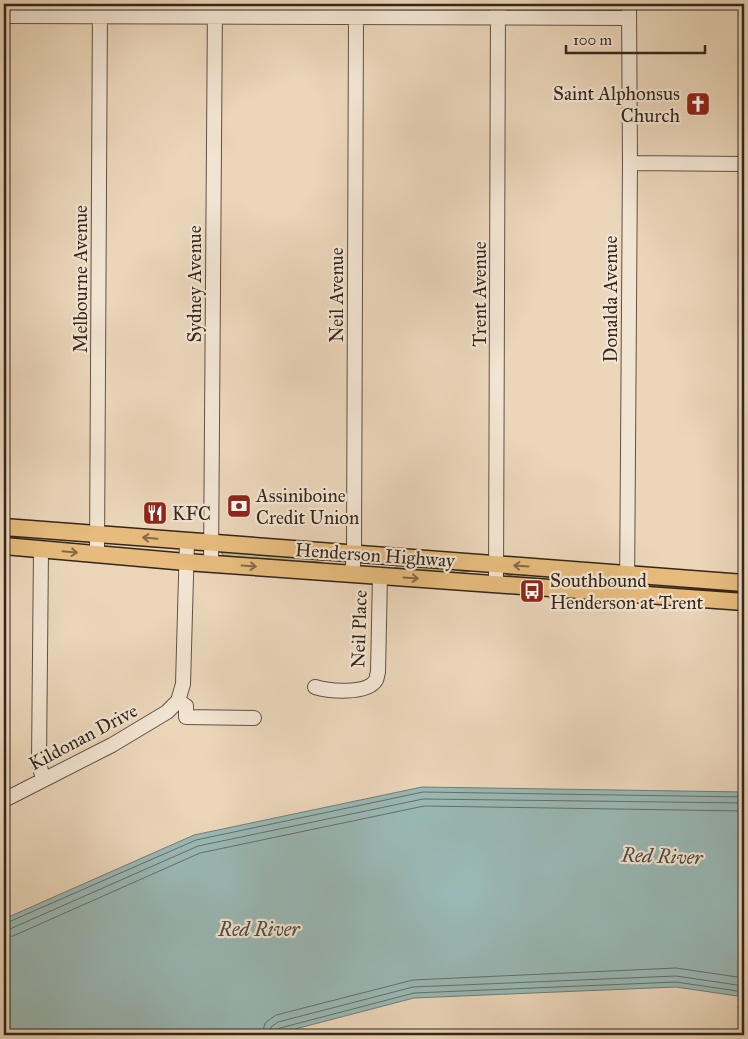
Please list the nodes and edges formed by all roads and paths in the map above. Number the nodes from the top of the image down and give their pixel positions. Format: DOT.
graph roads {
  1 [pos="629,4"];
  2 [pos="100,10"];
  3 [pos="215,10"];
  4 [pos="498,11"];
  5 [pos="4,16"];
  6 [pos="356,17"];
  7 [pos="629,18"];
  8 [pos="630,164"];
  9 [pos="744,164"];
  10 [pos="4,527"];
  11 [pos="98,534"];
  12 [pos="187,541"];
  13 [pos="212,543"];
  14 [pos="4,546"];
  15 [pos="41,549"];
  16 [pos="97,554"];
  17 [pos="354,554"];
  18 [pos="381,556"];
  19 [pos="186,562"];
  20 [pos="212,564"];
  21 [pos="496,564"];
  22 [pos="352,574"];
  23 [pos="627,574"];
  24 [pos="380,576"];
  25 [pos="744,583"];
  26 [pos="496,584"];
  27 [pos="627,594"];
  28 [pos="744,602"];
  29 [pos="315,686"];
  30 [pos="178,701"];
  31 [pos="254,718"];
  32 [pos="43,780"];
  33 [pos="4,800"];
  1 -- 7 [label="street, Donalda Avenue"];
  2 -- 3 [label="street"];
  2 -- 5 [label="street"];
  2 -- 11 [label="street, Melbourne Avenue"];
  3 -- 6 [label="street"];
  3 -- 13 [label="street, Sydney Avenue"];
  4 -- 6 [label="street"];
  4 -- 7 [label="street"];
  4 -- 21 [label="street, Trent Avenue"];
  6 -- 17 [label="street, Neil Avenue"];
  7 -- 8 [label="street, Donalda Avenue"];
  8 -- 9 [label="street"];
  8 -- 23 [label="street, Donalda Avenue"];
  10 -- 11 [label="main road, Henderson Highway"];
  12 -- 11 [label="main road, Henderson Highway, one-way"];
  11 -- 16 [label="street, Melbourne Avenue"];
  12 -- 13 [label="main road, Henderson Highway"];
  12 -- 19 [label="street"];
  13 -- 17 [label="main road, Henderson Highway"];
  13 -- 20 [label="street, Sydney Avenue"];
  14 -- 15 [label="main road, Henderson Highway"];
  15 -- 16 [label="main road, Henderson Highway, one-way"];
  15 -- 32 [label="street"];
  16 -- 19 [label="main road, Henderson Highway"];
  17 -- 18 [label="main road, Henderson Highway"];
  17 -- 22 [label="street, Neil Avenue"];
  18 -- 21 [label="main road, Henderson Highway"];
  18 -- 24 [label="main road"];
  19 -- 20 [label="main road, Henderson Highway"];
  19 -- 30 [label="street"];
  20 -- 22 [label="main road, Henderson Highway, one-way"];
  23 -- 21 [label="main road, Henderson Highway, one-way"];
  21 -- 26 [label="street, Trent Avenue"];
  22 -- 24 [label="main road, Henderson Highway"];
  23 -- 25 [label="main road, Henderson Highway"];
  23 -- 27 [label="street, Donalda Avenue"];
  24 -- 26 [label="main road, Henderson Highway, one-way"];
  24 -- 29 [label="street, Neil Place"];
  26 -- 27 [label="main road, Henderson Highway"];
  27 -- 28 [label="main road, Henderson Highway"];
  30 -- 31 [label="street"];
  30 -- 32 [label="street, Kildonan Drive"];
  32 -- 33 [label="street, Kildonan Drive"];
}
